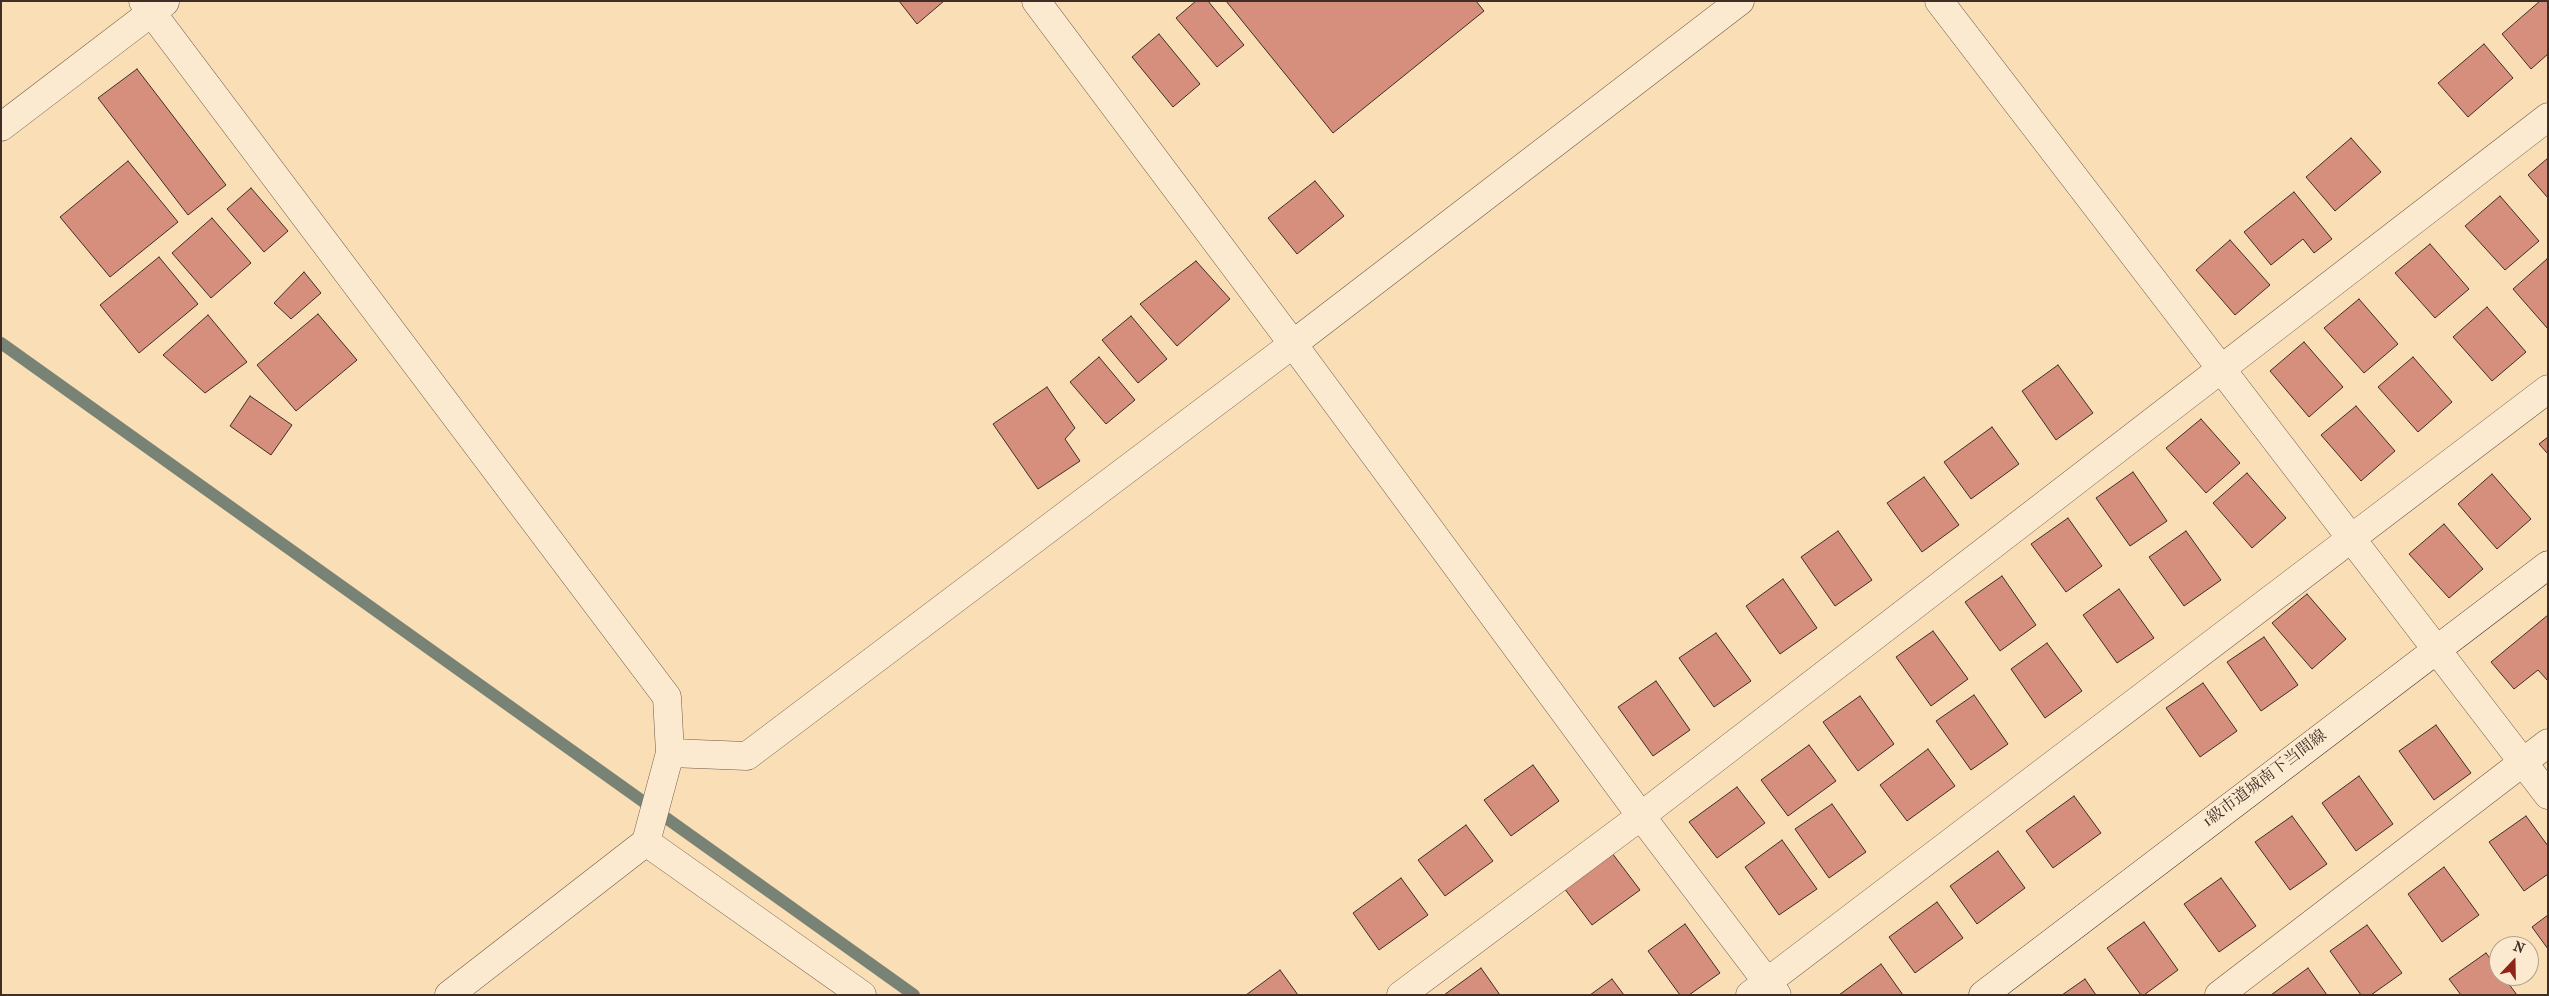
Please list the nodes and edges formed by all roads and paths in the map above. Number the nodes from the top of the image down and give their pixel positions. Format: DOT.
graph roads {
  1 [pos="1036,1"];
  2 [pos="1740,1"];
  3 [pos="1939,1"];
  4 [pos="153,5"];
  5 [pos="2548,116"];
  6 [pos="1,127"];
  7 [pos="1293,344"];
  8 [pos="2220,368"];
  9 [pos="2548,388"];
  10 [pos="2351,538"];
  11 [pos="2548,566"];
  12 [pos="2436,648"];
  13 [pos="2548,743"];
  14 [pos="670,753"];
  15 [pos="2523,762"];
  16 [pos="2548,794"];
  17 [pos="1641,816"];
  18 [pos="646,842"];
  19 [pos="1765,990"];
  20 [pos="449,995"];
  21 [pos="862,995"];
  22 [pos="1401,995"];
  23 [pos="1983,995"];
  24 [pos="2219,995"];
  1 -- 7 [label="street"];
  2 -- 7 [label="street"];
  3 -- 8 [label="street"];
  4 -- 6 [label="street"];
  4 -- 14 [label="street"];
  5 -- 8 [label="street"];
  7 -- 14 [label="street"];
  7 -- 17 [label="street"];
  8 -- 10 [label="street"];
  8 -- 17 [label="street"];
  9 -- 10 [label="street"];
  10 -- 12 [label="street"];
  10 -- 19 [label="street"];
  11 -- 12 [label="street, 1級市道城南下当間線"];
  12 -- 15 [label="street"];
  12 -- 23 [label="street, 1級市道城南下当間線"];
  13 -- 15 [label="street"];
  14 -- 18 [label="street"];
  15 -- 16 [label="street"];
  15 -- 24 [label="street"];
  17 -- 19 [label="street"];
  17 -- 22 [label="street"];
  18 -- 20 [label="street"];
  18 -- 21 [label="street"];
}
